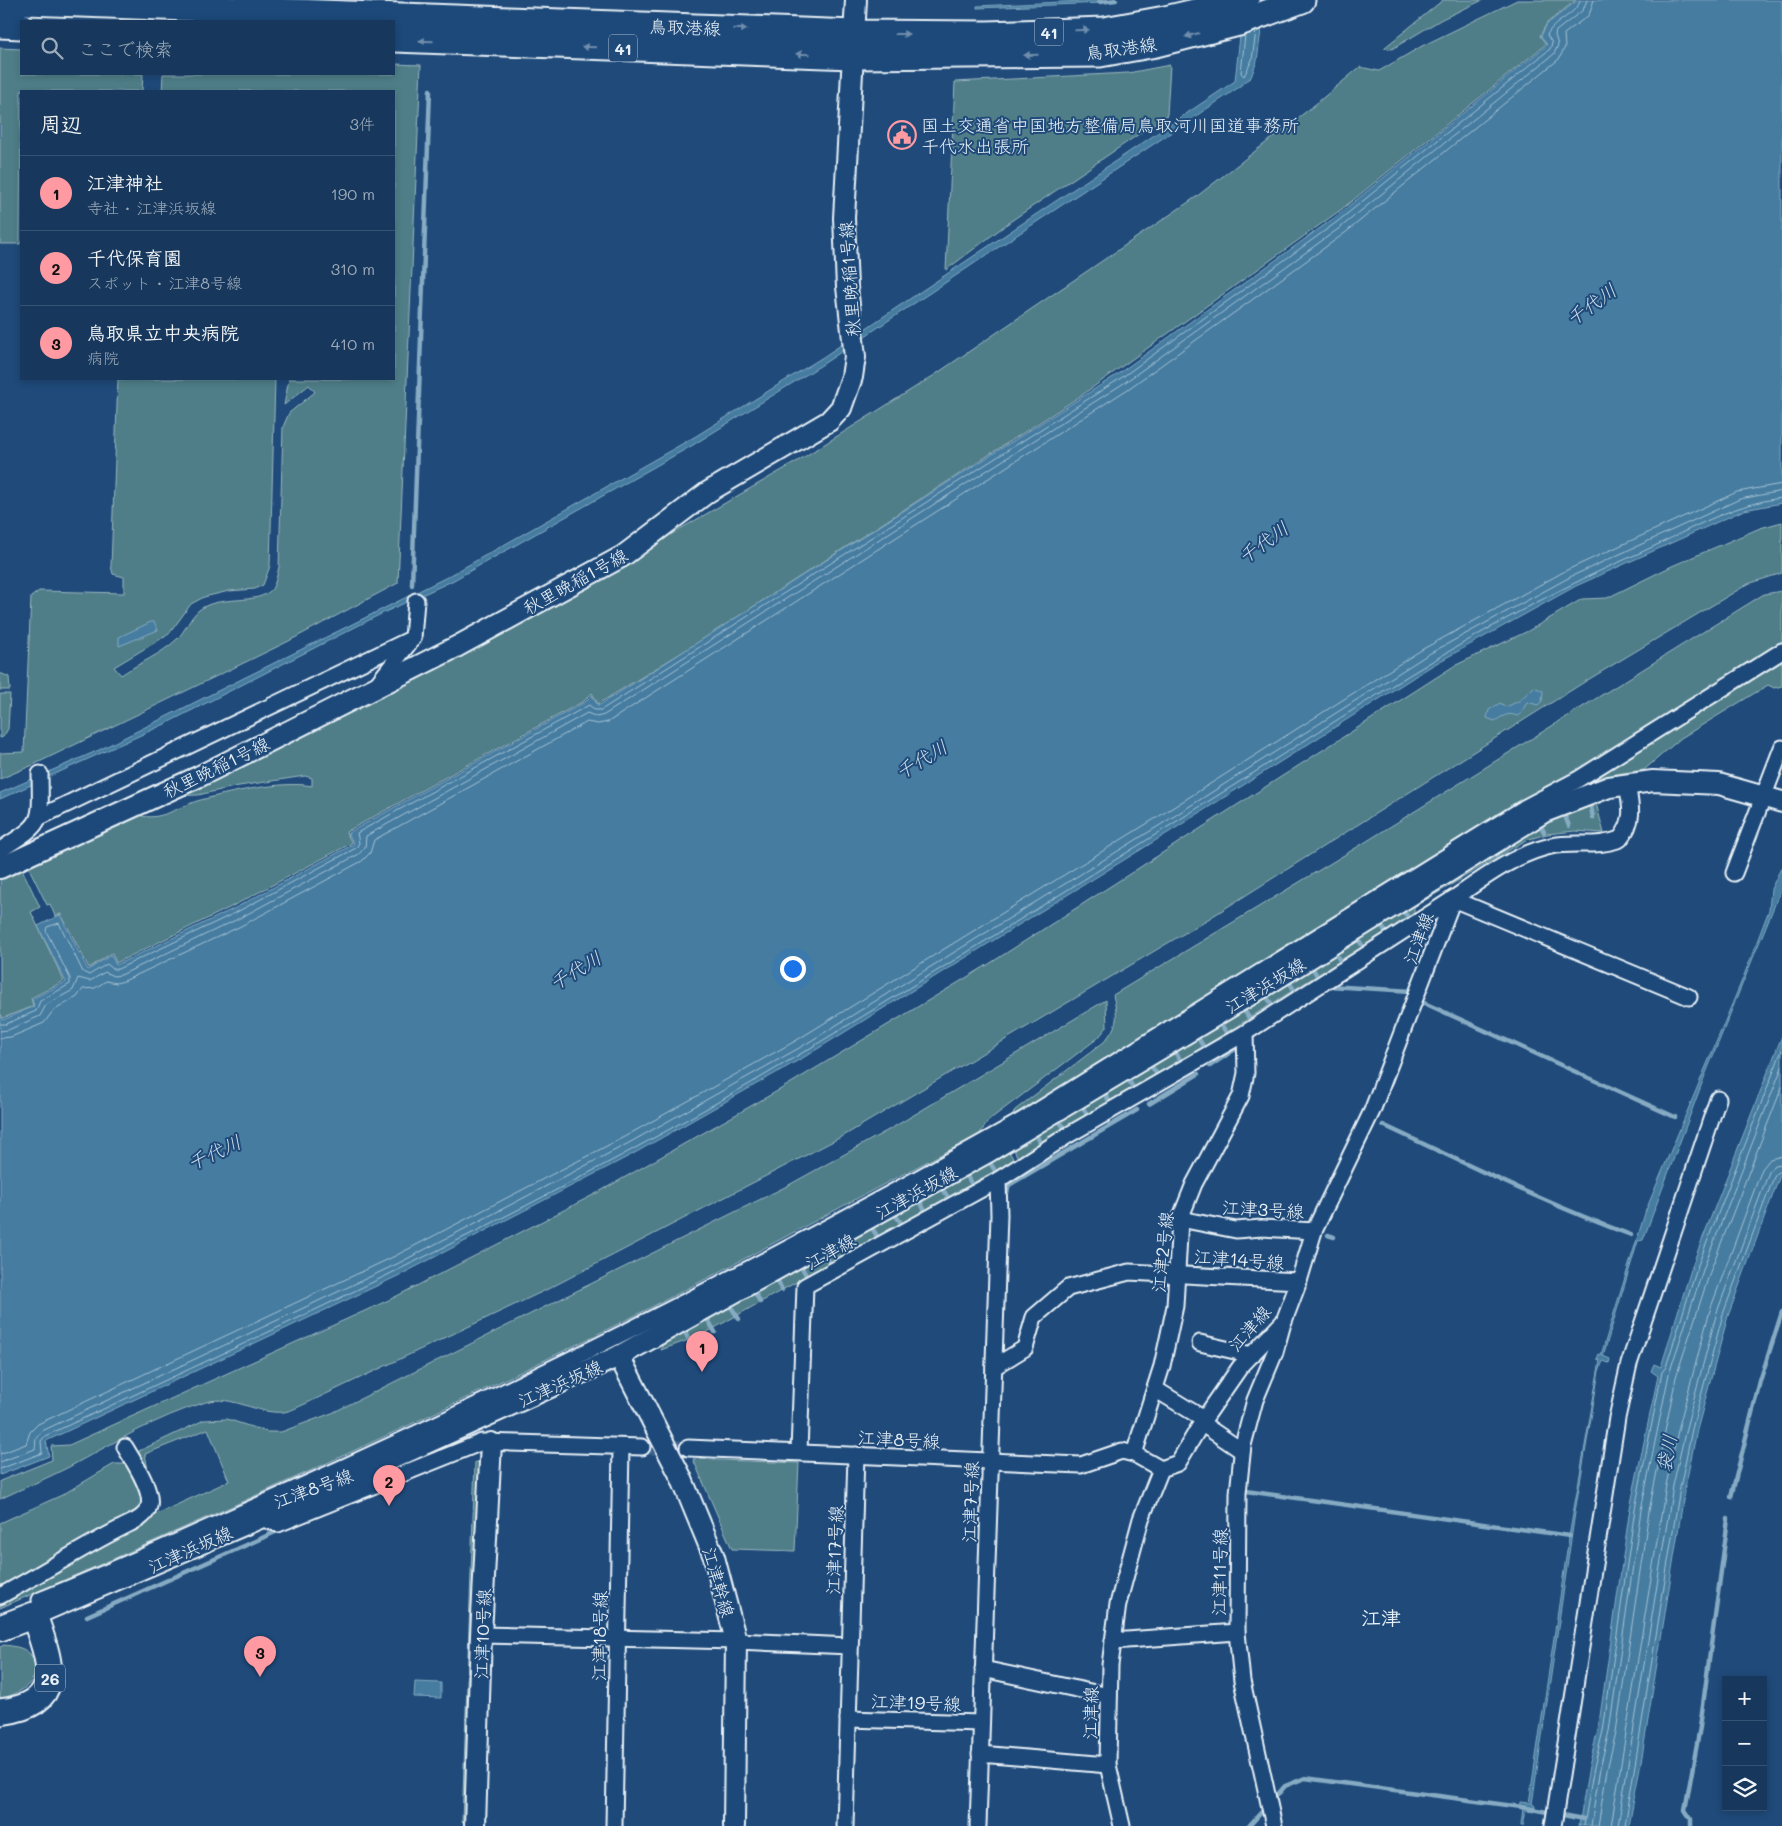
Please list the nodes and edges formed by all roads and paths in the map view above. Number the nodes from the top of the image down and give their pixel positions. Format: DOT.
graph roads {
  1 [pos="856,0"];
  2 [pos="1302,0"];
  3 [pos="0,1"];
  4 [pos="1241,5"];
  5 [pos="150,9"];
  6 [pos="365,20"];
  7 [pos="395,22"];
  8 [pos="0,25"];
  9 [pos="20,26"];
  10 [pos="395,39"];
  11 [pos="853,45"];
  12 [pos="416,601"];
  13 [pos="413,638"];
  14 [pos="1782,651"];
  15 [pos="374,688"];
  16 [pos="1782,748"];
  17 [pos="40,774"];
  18 [pos="1627,784"];
  19 [pos="1762,795"];
  20 [pos="1782,802"];
  21 [pos="40,817"];
  22 [pos="0,850"];
  23 [pos="0,868"];
  24 [pos="1734,873"];
  25 [pos="1452,899"];
  26 [pos="1689,996"];
  27 [pos="1245,1033"];
  28 [pos="1718,1099"];
  29 [pos="998,1180"];
  30 [pos="1180,1218"];
  31 [pos="1314,1231"];
  32 [pos="1177,1274"];
  33 [pos="1300,1281"];
  34 [pos="1284,1321"];
  35 [pos="1200,1343"];
  36 [pos="1252,1355"];
  37 [pos="619,1356"];
  38 [pos="994,1367"];
  39 [pos="1156,1389"];
  40 [pos="1203,1421"];
  41 [pos="491,1443"];
  42 [pos="125,1447"];
  43 [pos="621,1447"];
  44 [pos="642,1447"];
  45 [pos="688,1448"];
  46 [pos="1242,1450"];
  47 [pos="799,1452"];
  48 [pos="1134,1454"];
  49 [pos="856,1455"];
  50 [pos="991,1462"];
  51 [pos="1161,1469"];
  52 [pos="260,1518"];
  53 [pos="0,1596"];
  54 [pos="37,1608"];
  55 [pos="0,1628"];
  56 [pos="1237,1632"];
  57 [pos="481,1635"];
  58 [pos="617,1638"];
  59 [pos="736,1641"];
  60 [pos="1113,1641"];
  61 [pos="850,1646"];
  62 [pos="983,1669"];
  63 [pos="1110,1696"];
  64 [pos="0,1712"];
  65 [pos="848,1718"];
  66 [pos="981,1723"];
  67 [pos="980,1754"];
  68 [pos="1108,1765"];
  69 [pos="475,1826"];
  70 [pos="614,1826"];
  71 [pos="734,1826"];
  72 [pos="845,1826"];
  73 [pos="978,1826"];
  74 [pos="1122,1826"];
  75 [pos="1274,1826"];
  76 [pos="1553,1826"];
  1 -- 11 [label="street, 秋里晩稲1号線"];
  2 -- 4 [label="main road, 鳥取港線 / 41"];
  3 -- 5 [label="main road, 鳥取港線 / 41"];
  4 -- 11 [label="main road, 鳥取港線 / 41"];
  5 -- 6 [label="main road, 鳥取港線 / 41, one-way"];
  7 -- 11 [label="main road, 鳥取港線 / 41, one-way"];
  8 -- 9 [label="main road"];
  11 -- 10 [label="main road, 鳥取港線 / 41, one-way"];
  11 -- 15 [label="street, 秋里晩稲1号線"];
  12 -- 13 [label="street"];
  13 -- 15 [label="street"];
  13 -- 21 [label="street"];
  14 -- 54 [label="street"];
  15 -- 23 [label="street, 秋里晩稲1号線"];
  16 -- 19 [label="street"];
  17 -- 21 [label="street"];
  18 -- 19 [label="street, 江津浜坂線"];
  18 -- 25 [label="street"];
  18 -- 37 [label="street, 江津浜坂線"];
  19 -- 20 [label="street, 江津浜坂線"];
  19 -- 24 [label="street"];
  21 -- 22 [label="street"];
  25 -- 26 [label="street"];
  25 -- 27 [label="street, 江津線"];
  25 -- 31 [label="street, 江津線"];
  27 -- 29 [label="street, 江津線"];
  27 -- 30 [label="street, 江津2号線"];
  28 -- 76 [label="street"];
  29 -- 38 [label="street, 江津7号線"];
  29 -- 47 [label="street, 江津線"];
  30 -- 31 [label="street, 江津3号線"];
  30 -- 32 [label="street, 江津2号線"];
  31 -- 33 [label="street, 江津線"];
  32 -- 33 [label="street, 江津14号線"];
  32 -- 38 [label="street, 江津14号線"];
  32 -- 39 [label="street, 江津2号線"];
  33 -- 34 [label="street, 江津線"];
  34 -- 36 [label="street, 江津線"];
  34 -- 46 [label="street, 江津11号線"];
  35 -- 36 [label="street"];
  36 -- 40 [label="street, 江津線"];
  37 -- 52 [label="street, 江津浜坂線"];
  37 -- 59 [label="street, 江津幹線"];
  38 -- 50 [label="street, 江津7号線"];
  39 -- 40 [label="street"];
  39 -- 48 [label="street, 江津2号線"];
  40 -- 46 [label="street"];
  40 -- 51 [label="street, 江津線"];
  41 -- 43 [label="street, 江津8号線"];
  41 -- 52 [label="street, 江津8号線"];
  41 -- 57 [label="street, 江津10号線"];
  42 -- 53 [label="street"];
  43 -- 44 [label="street, 江津8号線"];
  43 -- 58 [label="street, 江津18号線"];
  45 -- 47 [label="street, 江津8号線"];
  46 -- 56 [label="street, 江津11号線"];
  47 -- 49 [label="street, 江津8号線"];
  48 -- 50 [label="street, 江津8号線"];
  48 -- 51 [label="street"];
  49 -- 50 [label="street, 江津8号線"];
  49 -- 61 [label="street, 江津17号線"];
  50 -- 62 [label="street, 江津7号線"];
  51 -- 60 [label="street, 江津線"];
  52 -- 54 [label="street, 江津浜坂線"];
  54 -- 55 [label="main road"];
  54 -- 64 [label="main road, 26"];
  56 -- 60 [label="street"];
  56 -- 75 [label="street, 江津11号線"];
  57 -- 58 [label="street"];
  57 -- 69 [label="street, 江津10号線"];
  58 -- 59 [label="street"];
  58 -- 70 [label="street, 江津18号線"];
  59 -- 61 [label="street"];
  59 -- 71 [label="street, 江津幹線"];
  60 -- 63 [label="street, 江津線"];
  61 -- 65 [label="street, 江津17号線"];
  62 -- 63 [label="street"];
  62 -- 66 [label="street, 江津7号線"];
  63 -- 68 [label="street, 江津線"];
  65 -- 66 [label="street, 江津19号線"];
  65 -- 72 [label="street"];
  66 -- 67 [label="street, 江津7号線"];
  67 -- 68 [label="street"];
  67 -- 73 [label="street, 江津7号線"];
  68 -- 74 [label="street, 江津線"];
}
